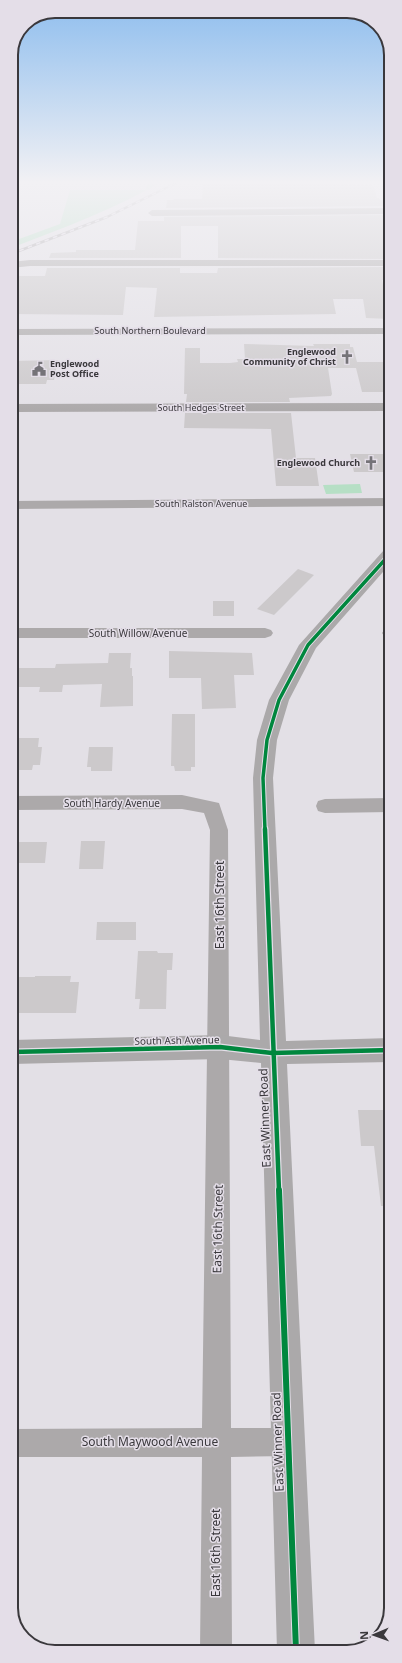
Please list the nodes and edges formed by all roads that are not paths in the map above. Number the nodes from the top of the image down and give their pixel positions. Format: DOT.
graph roads {
  1 [pos="384,263"];
  2 [pos="18,264"];
  3 [pos="384,325"];
  4 [pos="18,326"];
  5 [pos="288,328"];
  6 [pos="384,331"];
  7 [pos="18,332"];
  8 [pos="384,407"];
  9 [pos="18,408"];
  10 [pos="384,502"];
  11 [pos="18,505"];
  12 [pos="384,561"];
  13 [pos="18,633"];
  14 [pos="265,633"];
  15 [pos="18,803"];
  16 [pos="384,805"];
  17 [pos="325,806"];
  18 [pos="212,808"];
  19 [pos="220,1047"];
  20 [pos="384,1050"];
  21 [pos="18,1052"];
  22 [pos="272,1054"];
  23 [pos="215,1441"];
  24 [pos="288,1442"];
  25 [pos="18,1443"];
  26 [pos="216,1645"];
  27 [pos="296,1645"];
  1 -- 2 [label="street"];
  3 -- 5 [label="street, South Northern Boulevard"];
  4 -- 5 [label="street, South Northern Boulevard"];
  5 -- 6 [label="street, South Northern Boulevard"];
  5 -- 7 [label="street, South Northern Boulevard"];
  8 -- 9 [label="street, South Hedges Street"];
  10 -- 11 [label="street, South Ralston Avenue"];
  12 -- 22 [label="street, East Winner Road"];
  13 -- 14 [label="street, South Willow Avenue"];
  15 -- 18 [label="street, South Hardy Avenue"];
  16 -- 17 [label="street"];
  18 -- 19 [label="street, East 16th Street"];
  19 -- 21 [label="street, South Ash Avenue"];
  19 -- 22 [label="street, South Ash Avenue"];
  19 -- 23 [label="street, East 16th Street"];
  20 -- 22 [label="street, South Ash Avenue"];
  22 -- 24 [label="street, East Winner Road"];
  23 -- 24 [label="street, South Maywood Avenue"];
  23 -- 25 [label="street, South Maywood Avenue"];
  23 -- 26 [label="street, East 16th Street"];
  24 -- 27 [label="street, East Winner Road"];
}
